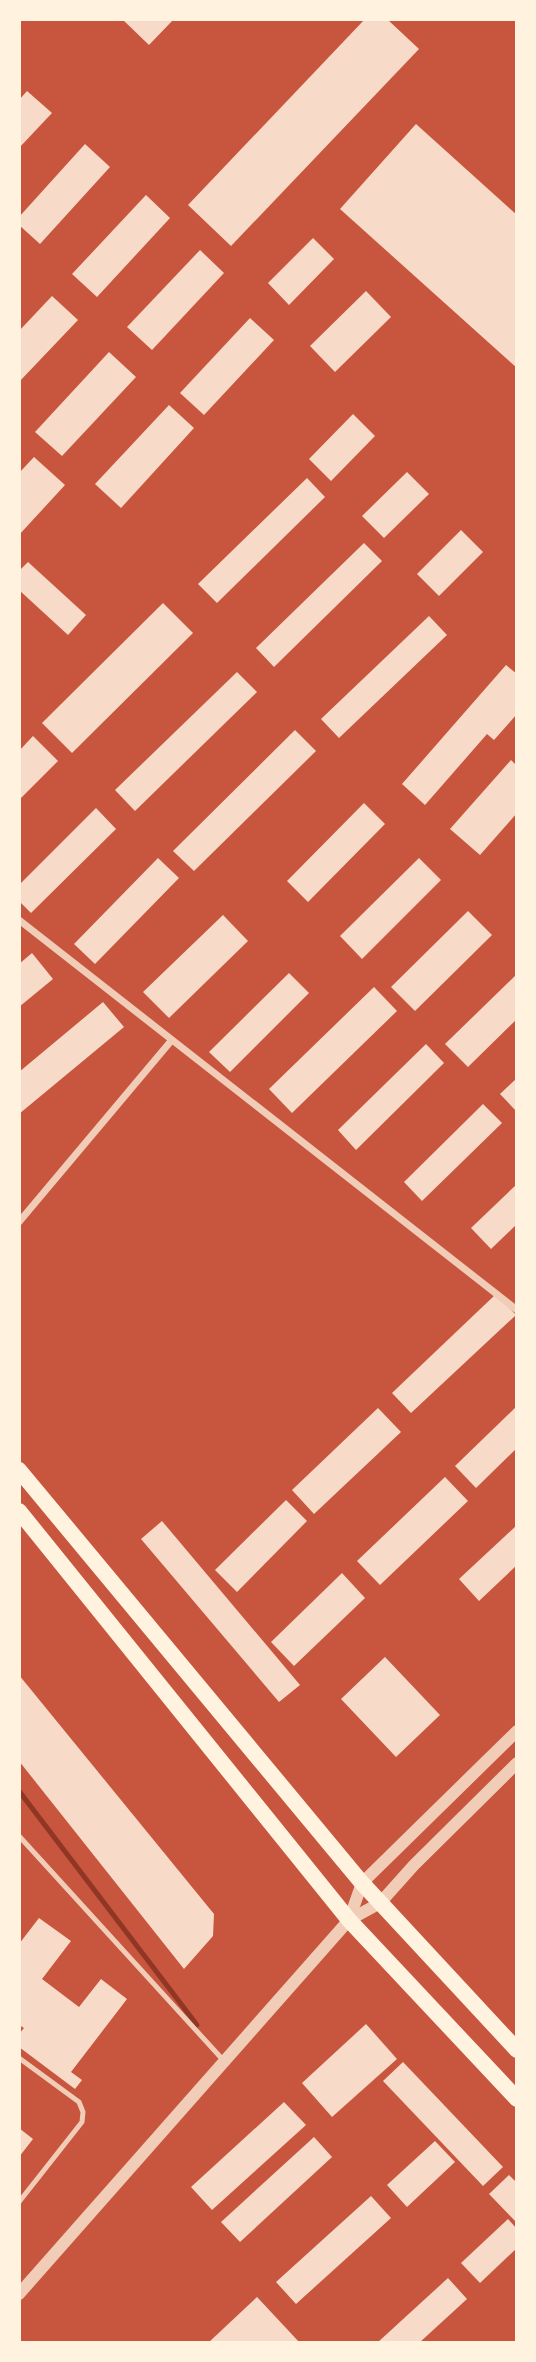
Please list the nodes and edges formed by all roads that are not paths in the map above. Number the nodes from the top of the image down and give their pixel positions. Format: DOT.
graph roads {
  1 [pos="19,920"];
  2 [pos="171,1041"];
  3 [pos="19,1222"];
  4 [pos="517,1310"];
  5 [pos="19,1470"];
  6 [pos="19,1511"];
  7 [pos="517,1731"];
  8 [pos="517,1763"];
  9 [pos="19,1836"];
  10 [pos="362,1883"];
  11 [pos="380,1903"];
  12 [pos="349,1920"];
  13 [pos="517,2050"];
  14 [pos="19,2058"];
  15 [pos="224,2061"];
  16 [pos="517,2099"];
  17 [pos="19,2202"];
  18 [pos="19,2294"];
  1 -- 2 [label="street"];
  2 -- 3 [label="street"];
  2 -- 4 [label="street"];
  5 -- 10 [label="main road"];
  6 -- 12 [label="main road"];
  7 -- 10 [label="street"];
  8 -- 11 [label="street"];
  9 -- 15 [label="lane"];
  10 -- 11 [label="main road"];
  10 -- 12 [label="street"];
  11 -- 12 [label="street"];
  11 -- 13 [label="main road"];
  12 -- 15 [label="street"];
  12 -- 16 [label="main road"];
  14 -- 17 [label="lane"];
  15 -- 18 [label="street"];
}
